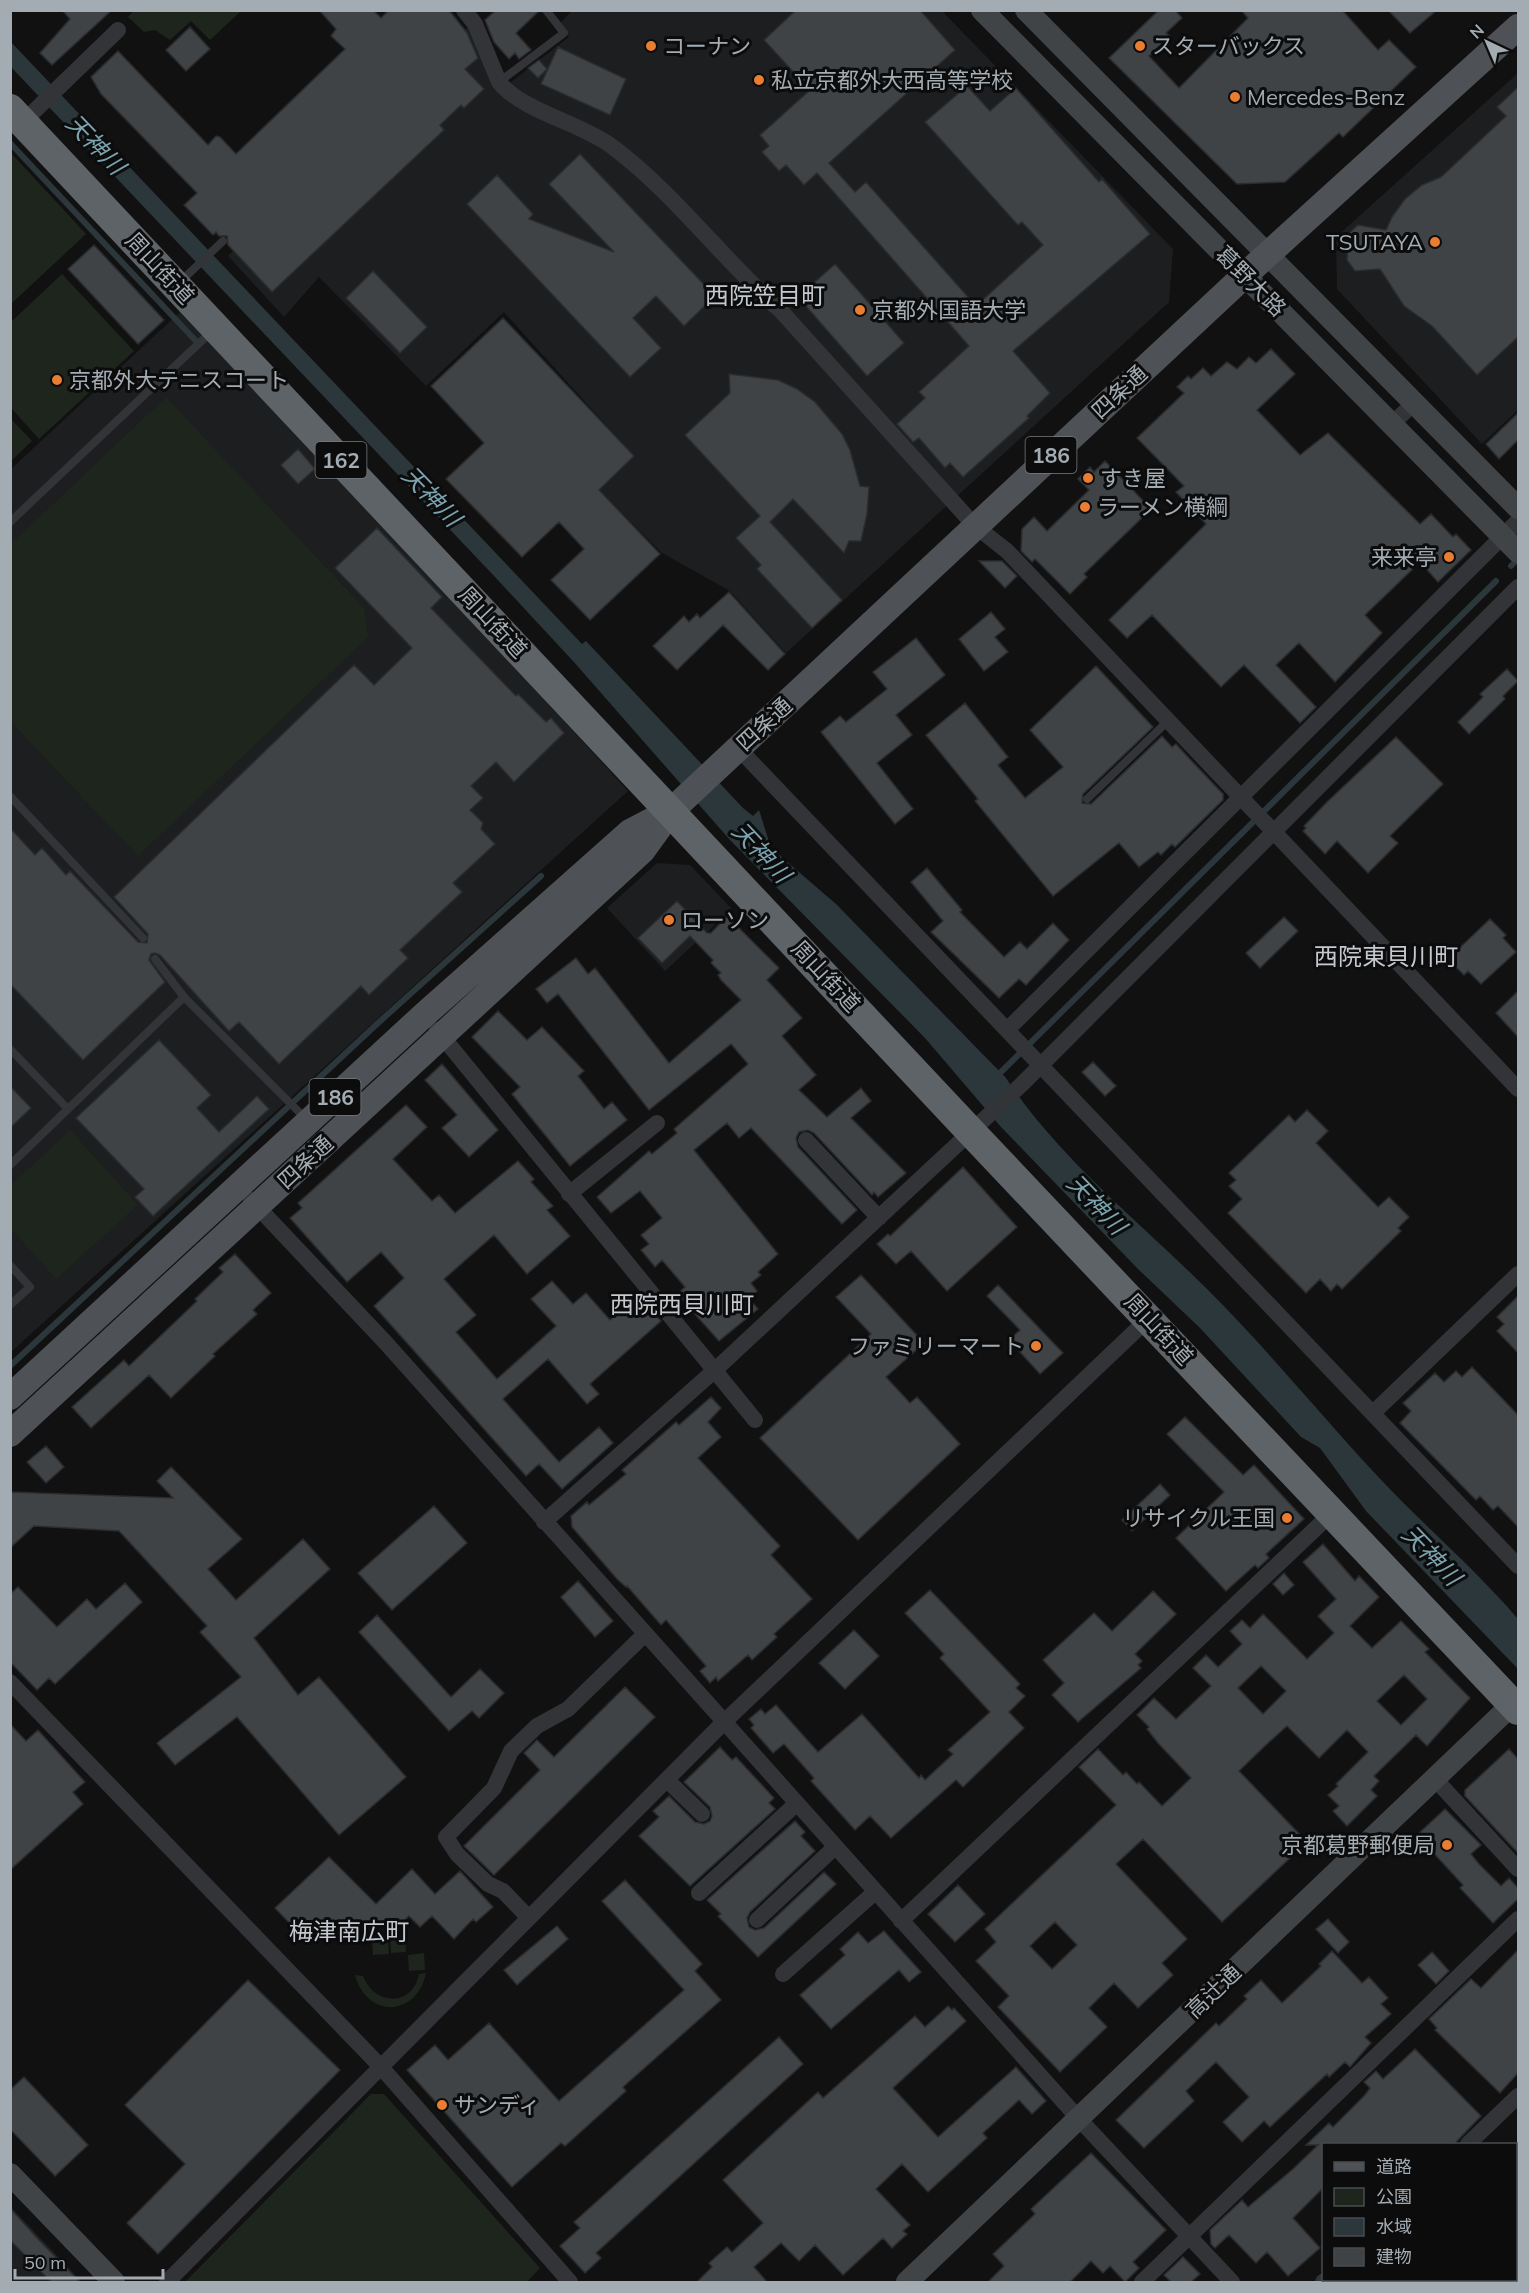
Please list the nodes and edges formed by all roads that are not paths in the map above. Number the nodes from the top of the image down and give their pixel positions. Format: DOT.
graph roads {
  1 [pos="464,10"];
  2 [pos="546,10"];
  3 [pos="982,10"];
  4 [pos="1026,10"];
  5 [pos="1518,27"];
  6 [pos="118,30"];
  7 [pos="499,82"];
  8 [pos="22,115"];
  9 [pos="223,241"];
  10 [pos="1268,255"];
  11 [pos="1245,275"];
  12 [pos="182,280"];
  13 [pos="216,327"];
  14 [pos="1414,403"];
  15 [pos="1392,424"];
  16 [pos="1518,508"];
  17 [pos="10,522"];
  18 [pos="974,525"];
  19 [pos="1513,539"];
  20 [pos="1518,587"];
  21 [pos="1168,720"];
  22 [pos="738,748"];
  23 [pos="10,796"];
  24 [pos="1242,797"];
  25 [pos="1087,799"];
  26 [pos="678,804"];
  27 [pos="1274,832"];
  28 [pos="143,938"];
  29 [pos="155,959"];
  30 [pos="184,997"];
  31 [pos="424,1015"];
  32 [pos="1011,1034"];
  33 [pos="442,1036"];
  34 [pos="10,1048"];
  35 [pos="1037,1062"];
  36 [pos="1518,1089"];
  37 [pos="68,1109"];
  38 [pos="302,1114"];
  39 [pos="657,1123"];
  40 [pos="979,1125"];
  41 [pos="806,1140"];
  42 [pos="10,1165"];
  43 [pos="239,1186"];
  44 [pos="569,1194"];
  45 [pos="257,1207"];
  46 [pos="879,1218"];
  47 [pos="10,1265"];
  48 [pos="1518,1274"];
  49 [pos="10,1305"];
  50 [pos="1149,1317"];
  51 [pos="715,1370"];
  52 [pos="10,1397"];
  53 [pos="1373,1413"];
  54 [pos="755,1420"];
  55 [pos="10,1434"];
  56 [pos="1332,1513"];
  57 [pos="544,1522"];
  58 [pos="1518,1566"];
  59 [pos="644,1635"];
  60 [pos="10,1682"];
  61 [pos="1517,1705"];
  62 [pos="723,1723"];
  63 [pos="1435,1779"];
  64 [pos="667,1780"];
  65 [pos="796,1804"];
  66 [pos="702,1814"];
  67 [pos="835,1847"];
  68 [pos="1518,1869"];
  69 [pos="875,1892"];
  70 [pos="699,1893"];
  71 [pos="529,1918"];
  72 [pos="1518,1919"];
  73 [pos="757,1920"];
  74 [pos="901,1921"];
  75 [pos="783,1974"];
  76 [pos="381,2067"];
  77 [pos="1518,2096"];
  78 [pos="1079,2119"];
  79 [pos="1470,2143"];
  80 [pos="10,2174"];
  81 [pos="1189,2237"];
  82 [pos="114,2283"];
  83 [pos="167,2283"];
  84 [pos="570,2283"];
  85 [pos="907,2283"];
  86 [pos="1142,2283"];
  87 [pos="1232,2283"];
  1 -- 7 [label="street"];
  2 -- 7 [label="lane"];
  3 -- 11 [label="street, 葛野大路"];
  4 -- 10 [label="street, 葛野大路"];
  5 -- 10 [label="main road, 四条通 / 186"];
  6 -- 8 [label="street"];
  7 -- 18 [label="street"];
  8 -- 12 [label="highway, 周山街道 / 162"];
  9 -- 12 [label="lane"];
  10 -- 11 [label="main road, 四条通 / 186"];
  10 -- 14 [label="street, 葛野大路"];
  11 -- 15 [label="street, 葛野大路"];
  11 -- 18 [label="main road, 四条通 / 186"];
  12 -- 13 [label="highway, 周山街道 / 162"];
  13 -- 17 [label="lane"];
  13 -- 26 [label="highway, 周山街道 / 162"];
  14 -- 15 [label="street"];
  14 -- 16 [label="street, 葛野大路"];
  15 -- 19 [label="street, 葛野大路"];
  18 -- 21 [label="street"];
  18 -- 22 [label="main road, 四条通 / 186"];
  19 -- 24 [label="street"];
  20 -- 27 [label="street"];
  21 -- 24 [label="street"];
  21 -- 25 [label="lane"];
  22 -- 26 [label="main road, 四条通 / 186"];
  22 -- 32 [label="street"];
  23 -- 28 [label="lane"];
  24 -- 27 [label="street"];
  24 -- 32 [label="street"];
  26 -- 31 [label="main road, 四条通 / 186"];
  26 -- 33 [label="main road, 四条通 / 186"];
  26 -- 40 [label="highway, 周山街道 / 162"];
  27 -- 35 [label="street"];
  27 -- 36 [label="street"];
  29 -- 30 [label="lane"];
  30 -- 37 [label="lane"];
  30 -- 38 [label="lane"];
  31 -- 33 [label="street"];
  31 -- 38 [label="main road, 四条通 / 186"];
  32 -- 35 [label="street"];
  33 -- 44 [label="street"];
  33 -- 45 [label="main road, 四条通 / 186"];
  34 -- 37 [label="lane"];
  35 -- 40 [label="street"];
  35 -- 53 [label="street"];
  37 -- 42 [label="lane"];
  38 -- 43 [label="main road, 四条通 / 186"];
  39 -- 44 [label="street"];
  40 -- 46 [label="street"];
  40 -- 50 [label="highway, 周山街道 / 162"];
  41 -- 46 [label="street"];
  43 -- 45 [label="street"];
  43 -- 52 [label="main road, 四条通 / 186"];
  44 -- 51 [label="street"];
  45 -- 55 [label="main road, 四条通 / 186"];
  45 -- 57 [label="street"];
  46 -- 51 [label="street"];
  47 -- 49 [label="lane"];
  48 -- 53 [label="street"];
  50 -- 56 [label="highway, 周山街道 / 162"];
  50 -- 62 [label="street"];
  51 -- 54 [label="street"];
  51 -- 57 [label="street"];
  53 -- 58 [label="street"];
  56 -- 61 [label="highway, 周山街道 / 162"];
  56 -- 74 [label="street"];
  57 -- 59 [label="street"];
  59 -- 62 [label="street"];
  59 -- 71 [label="street"];
  60 -- 76 [label="street"];
  61 -- 63 [label="street, 高辻通"];
  62 -- 64 [label="street"];
  62 -- 65 [label="street"];
  63 -- 68 [label="street"];
  63 -- 78 [label="street, 高辻通"];
  64 -- 66 [label="street"];
  64 -- 71 [label="street"];
  65 -- 67 [label="street"];
  65 -- 70 [label="street"];
  67 -- 69 [label="street"];
  67 -- 73 [label="street"];
  69 -- 74 [label="street"];
  69 -- 75 [label="street"];
  71 -- 76 [label="street"];
  72 -- 81 [label="street"];
  74 -- 78 [label="street"];
  76 -- 83 [label="street"];
  76 -- 84 [label="street"];
  77 -- 79 [label="street"];
  78 -- 81 [label="street"];
  78 -- 85 [label="street, 高辻通"];
  80 -- 82 [label="street"];
  81 -- 86 [label="street"];
  81 -- 87 [label="street"];
}
